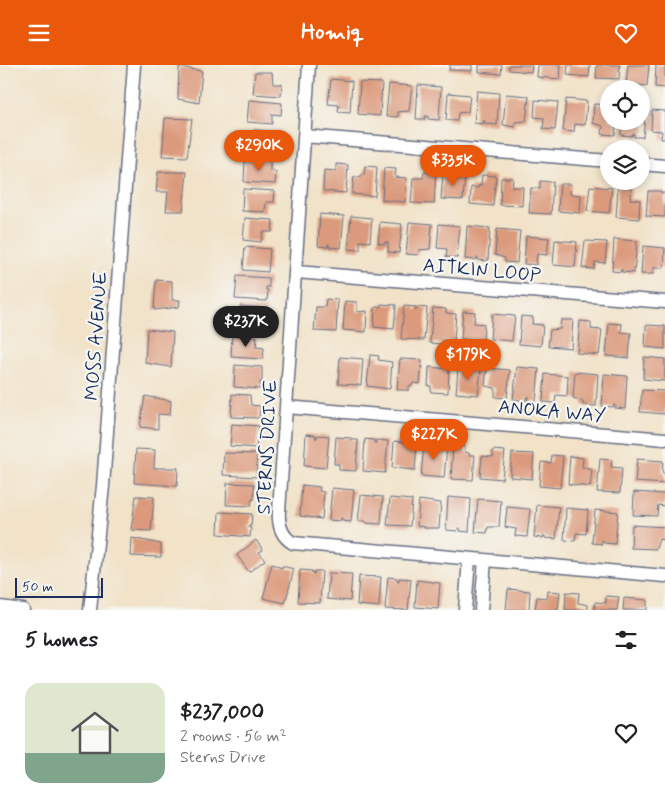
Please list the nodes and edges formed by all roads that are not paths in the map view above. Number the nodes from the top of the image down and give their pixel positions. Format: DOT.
graph roads {
  1 [pos="134,65"];
  2 [pos="310,65"];
  3 [pos="304,137"];
  4 [pos="600,160"];
  5 [pos="650,165"];
  6 [pos="665,166"];
  7 [pos="296,272"];
  8 [pos="665,302"];
  9 [pos="286,407"];
  10 [pos="665,439"];
  11 [pos="469,559"];
  12 [pos="485,560"];
  13 [pos="665,576"];
  14 [pos="0,607"];
  15 [pos="23,610"];
  16 [pos="90,610"];
  17 [pos="465,610"];
  18 [pos="481,610"];
  1 -- 16 [label="street, MOSS AVENUE"];
  2 -- 3 [label="street, STERNS DRIVE"];
  3 -- 4 [label="street"];
  3 -- 7 [label="street, STERNS DRIVE"];
  5 -- 6 [label="street"];
  7 -- 8 [label="street, AITKIN LOOP"];
  7 -- 9 [label="street, STERNS DRIVE"];
  9 -- 10 [label="street, ANOKA WAY"];
  9 -- 11 [label="street, STERNS DRIVE"];
  11 -- 12 [label="street, STERNS DRIVE"];
  11 -- 17 [label="street"];
  12 -- 13 [label="street, STERNS DRIVE"];
  12 -- 18 [label="street"];
  14 -- 15 [label="street"];
}
